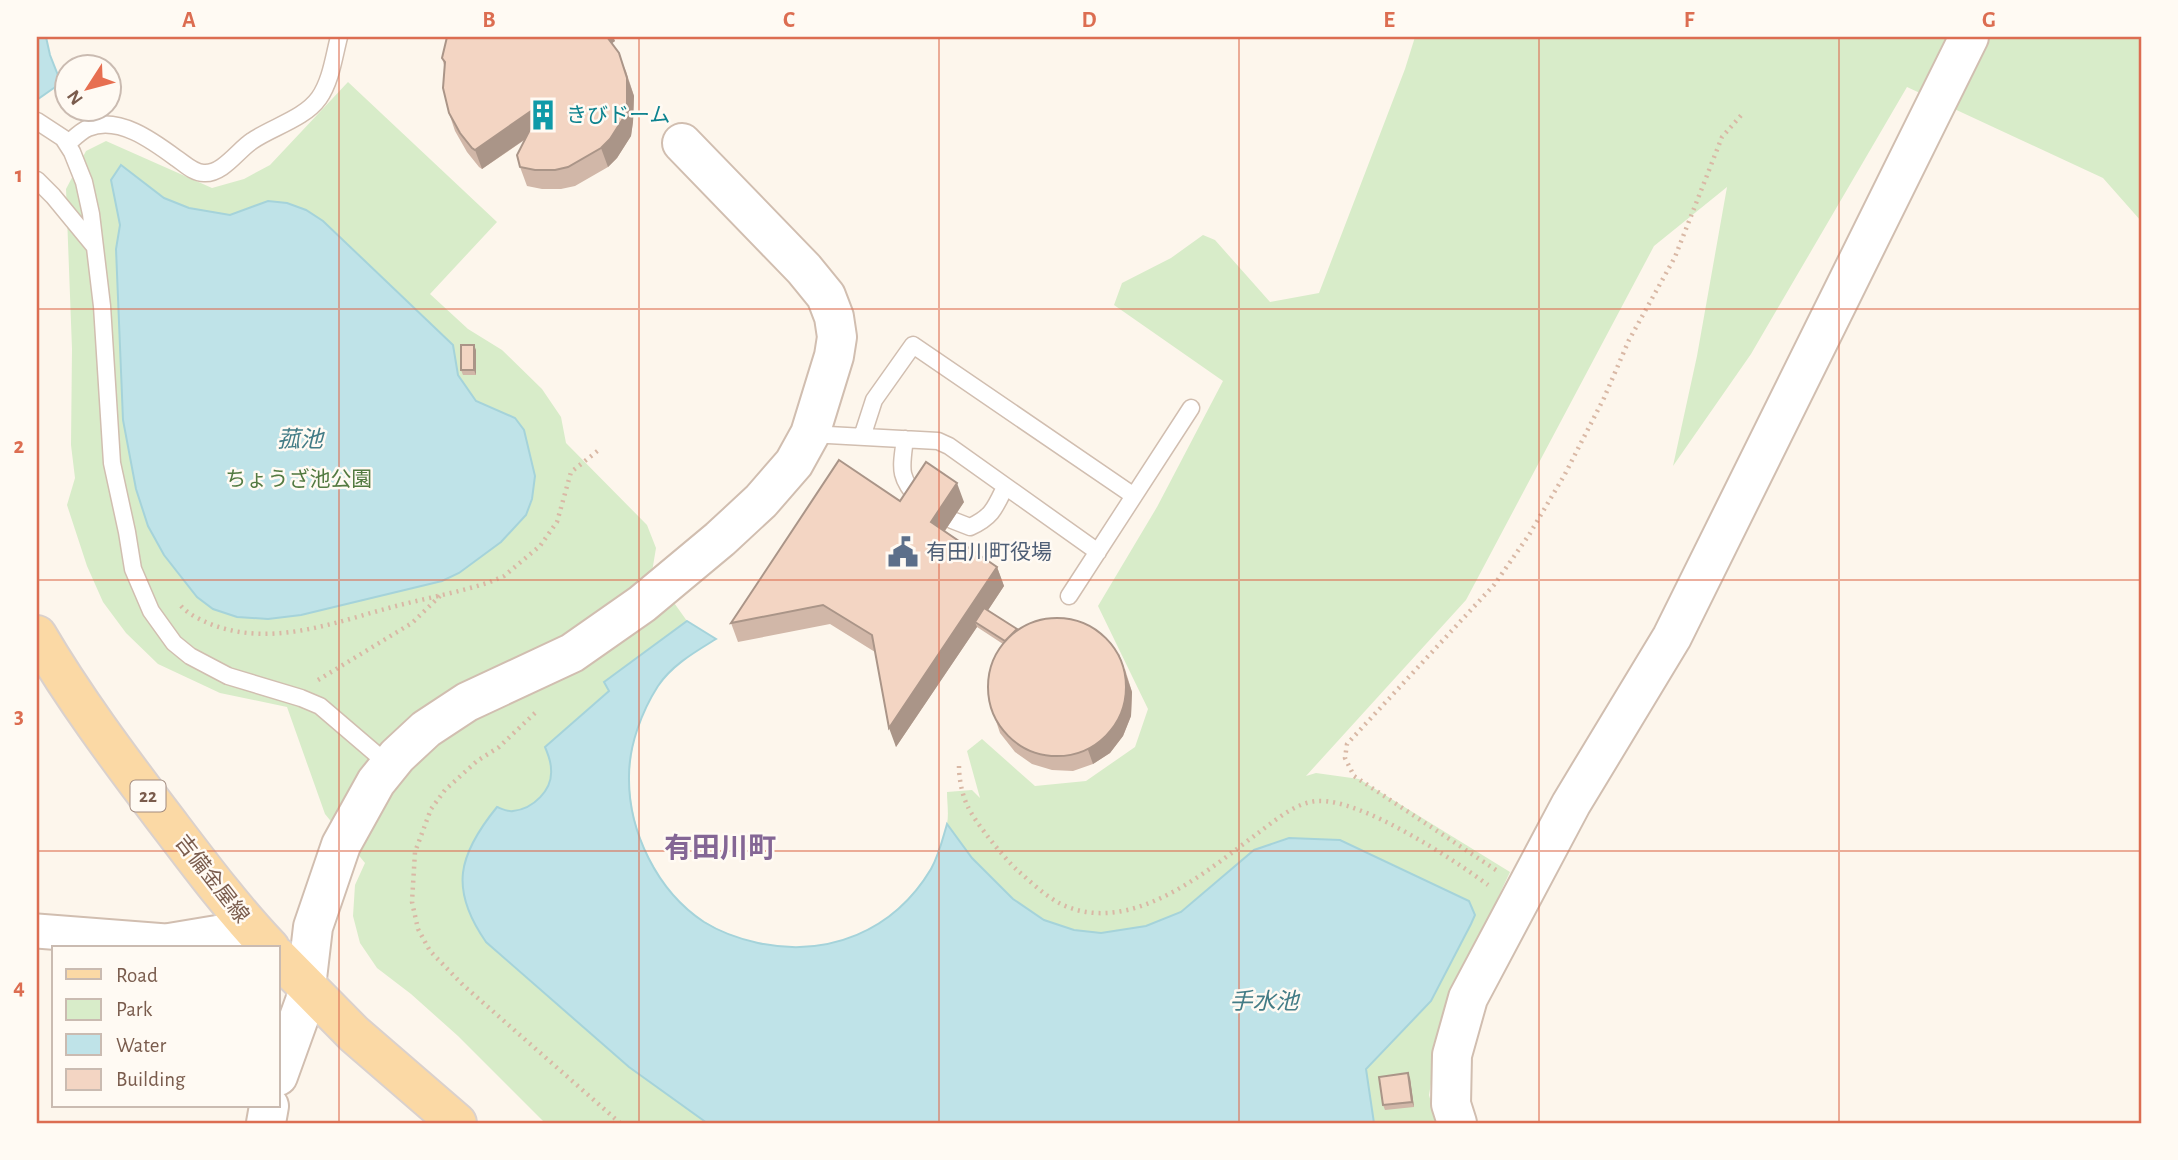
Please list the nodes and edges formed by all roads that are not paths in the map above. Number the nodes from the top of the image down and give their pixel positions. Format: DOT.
graph roads {
  1 [pos="339,37"];
  2 [pos="1969,37"];
  3 [pos="37,121"];
  4 [pos="682,143"];
  5 [pos="67,144"];
  6 [pos="37,180"];
  7 [pos="95,248"];
  8 [pos="1191,408"];
  9 [pos="810,434"];
  10 [pos="862,437"];
  11 [pos="905,439"];
  12 [pos="1005,487"];
  13 [pos="1134,496"];
  14 [pos="920,501"];
  15 [pos="952,520"];
  16 [pos="1097,552"];
  17 [pos="1069,596"];
  18 [pos="37,635"];
  19 [pos="389,765"];
  20 [pos="37,931"];
  21 [pos="260,938"];
  22 [pos="280,959"];
  23 [pos="307,988"];
  24 [pos="280,1070"];
  25 [pos="457,1123"];
  26 [pos="1457,1123"];
  1 -- 5 [label="lane"];
  2 -- 26 [label="street"];
  3 -- 5 [label="lane"];
  4 -- 9 [label="street"];
  5 -- 7 [label="lane"];
  6 -- 7 [label="lane"];
  7 -- 19 [label="lane"];
  8 -- 13 [label="lane"];
  9 -- 10 [label="lane"];
  9 -- 19 [label="street"];
  10 -- 11 [label="lane"];
  10 -- 13 [label="lane"];
  11 -- 12 [label="lane"];
  11 -- 14 [label="lane"];
  12 -- 15 [label="lane"];
  12 -- 16 [label="lane"];
  13 -- 16 [label="lane"];
  16 -- 17 [label="lane"];
  18 -- 21 [label="main road, 吉備金屋線 / 22"];
  19 -- 23 [label="street"];
  20 -- 21 [label="street"];
  22 -- 23 [label="main road"];
  23 -- 24 [label="street"];
  23 -- 25 [label="main road"];
}
